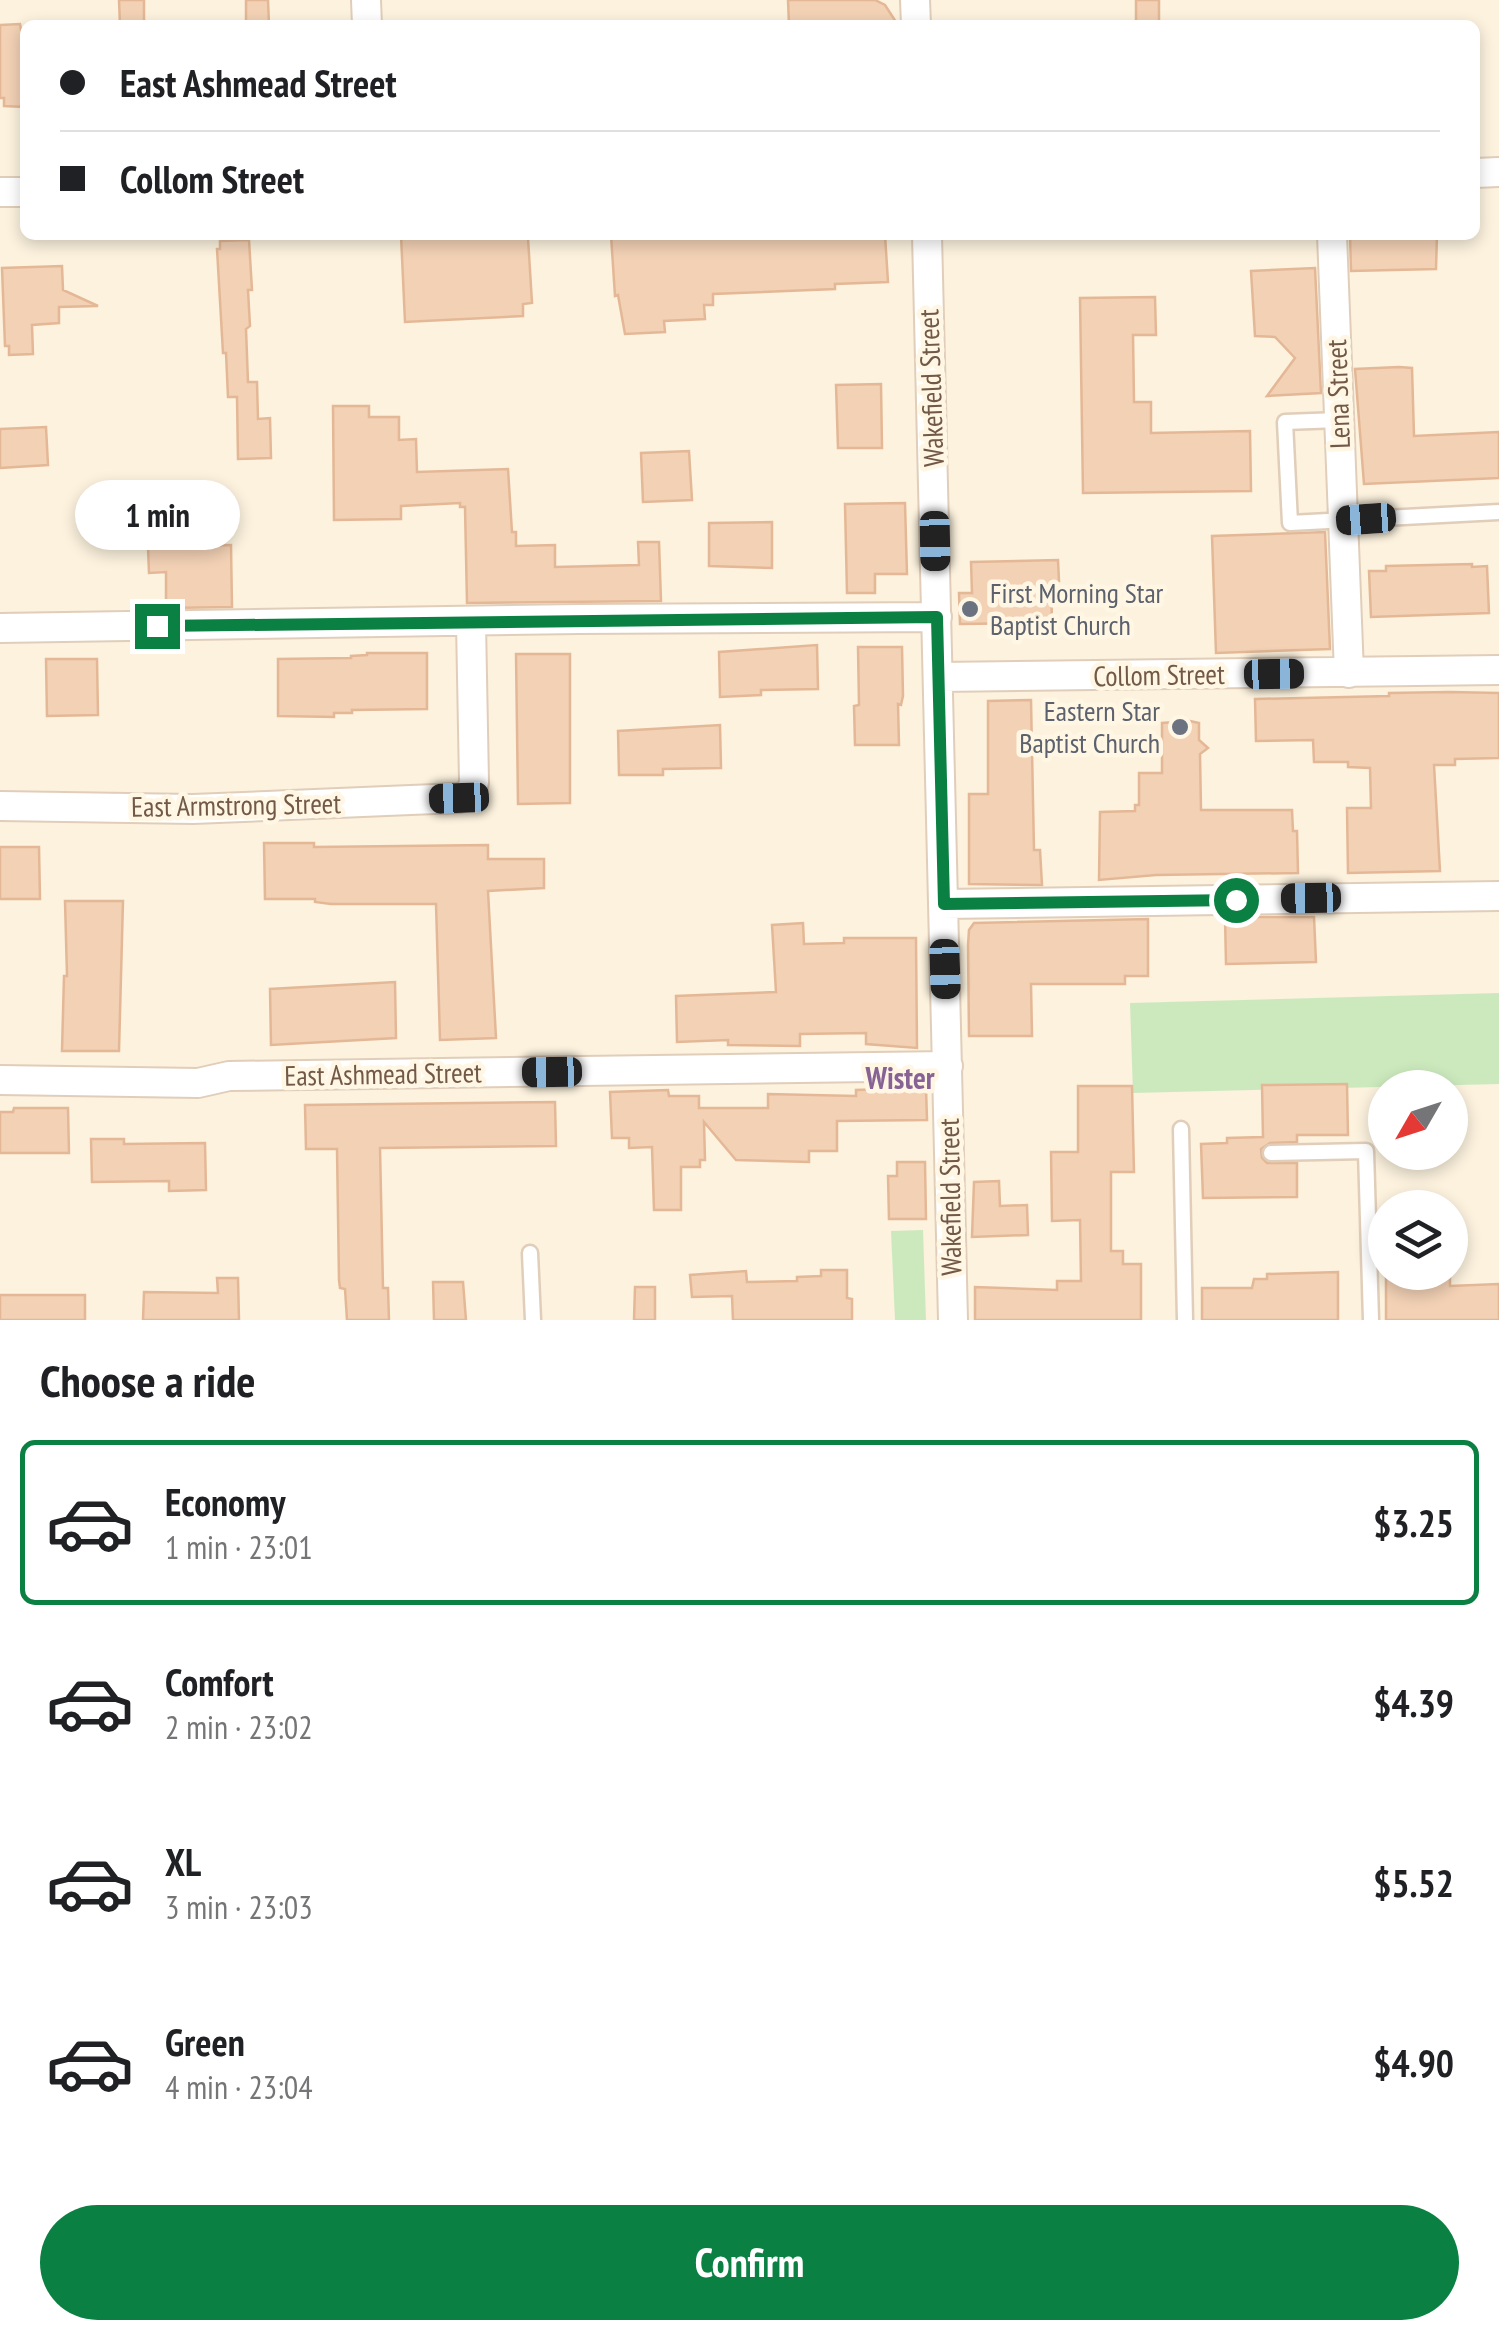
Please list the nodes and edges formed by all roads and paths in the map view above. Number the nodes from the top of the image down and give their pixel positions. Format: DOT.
graph roads {
  1 [pos="927,240"];
  2 [pos="1332,240"];
  3 [pos="1339,420"];
  4 [pos="1499,512"];
  5 [pos="1343,520"];
  6 [pos="937,617"];
  7 [pos="471,622"];
  8 [pos="0,628"];
  9 [pos="1499,670"];
  10 [pos="1349,672"];
  11 [pos="939,677"];
  12 [pos="0,806"];
  13 [pos="1499,896"];
  14 [pos="944,904"];
  15 [pos="948,1066"];
  16 [pos="0,1080"];
  17 [pos="1181,1129"];
  18 [pos="1271,1153"];
  19 [pos="530,1253"];
  20 [pos="532,1320"];
  21 [pos="953,1320"];
  22 [pos="1184,1320"];
  23 [pos="1371,1320"];
  1 -- 6 [label="street, Wakefield Street"];
  2 -- 3 [label="street, Lena Street"];
  3 -- 5 [label="street, Lena Street"];
  3 -- 5 [label="lane"];
  4 -- 5 [label="lane"];
  5 -- 10 [label="street, Lena Street"];
  6 -- 7 [label="street"];
  6 -- 11 [label="street, Wakefield Street"];
  7 -- 8 [label="street"];
  7 -- 12 [label="street, East Armstrong Street"];
  9 -- 10 [label="street, Collom Street"];
  10 -- 11 [label="street, Collom Street"];
  11 -- 14 [label="street, Wakefield Street"];
  13 -- 14 [label="street"];
  14 -- 15 [label="street, Wakefield Street"];
  15 -- 16 [label="street, East Ashmead Street"];
  15 -- 21 [label="street, Wakefield Street"];
  17 -- 22 [label="lane"];
  18 -- 23 [label="lane"];
  19 -- 20 [label="lane"];
}
